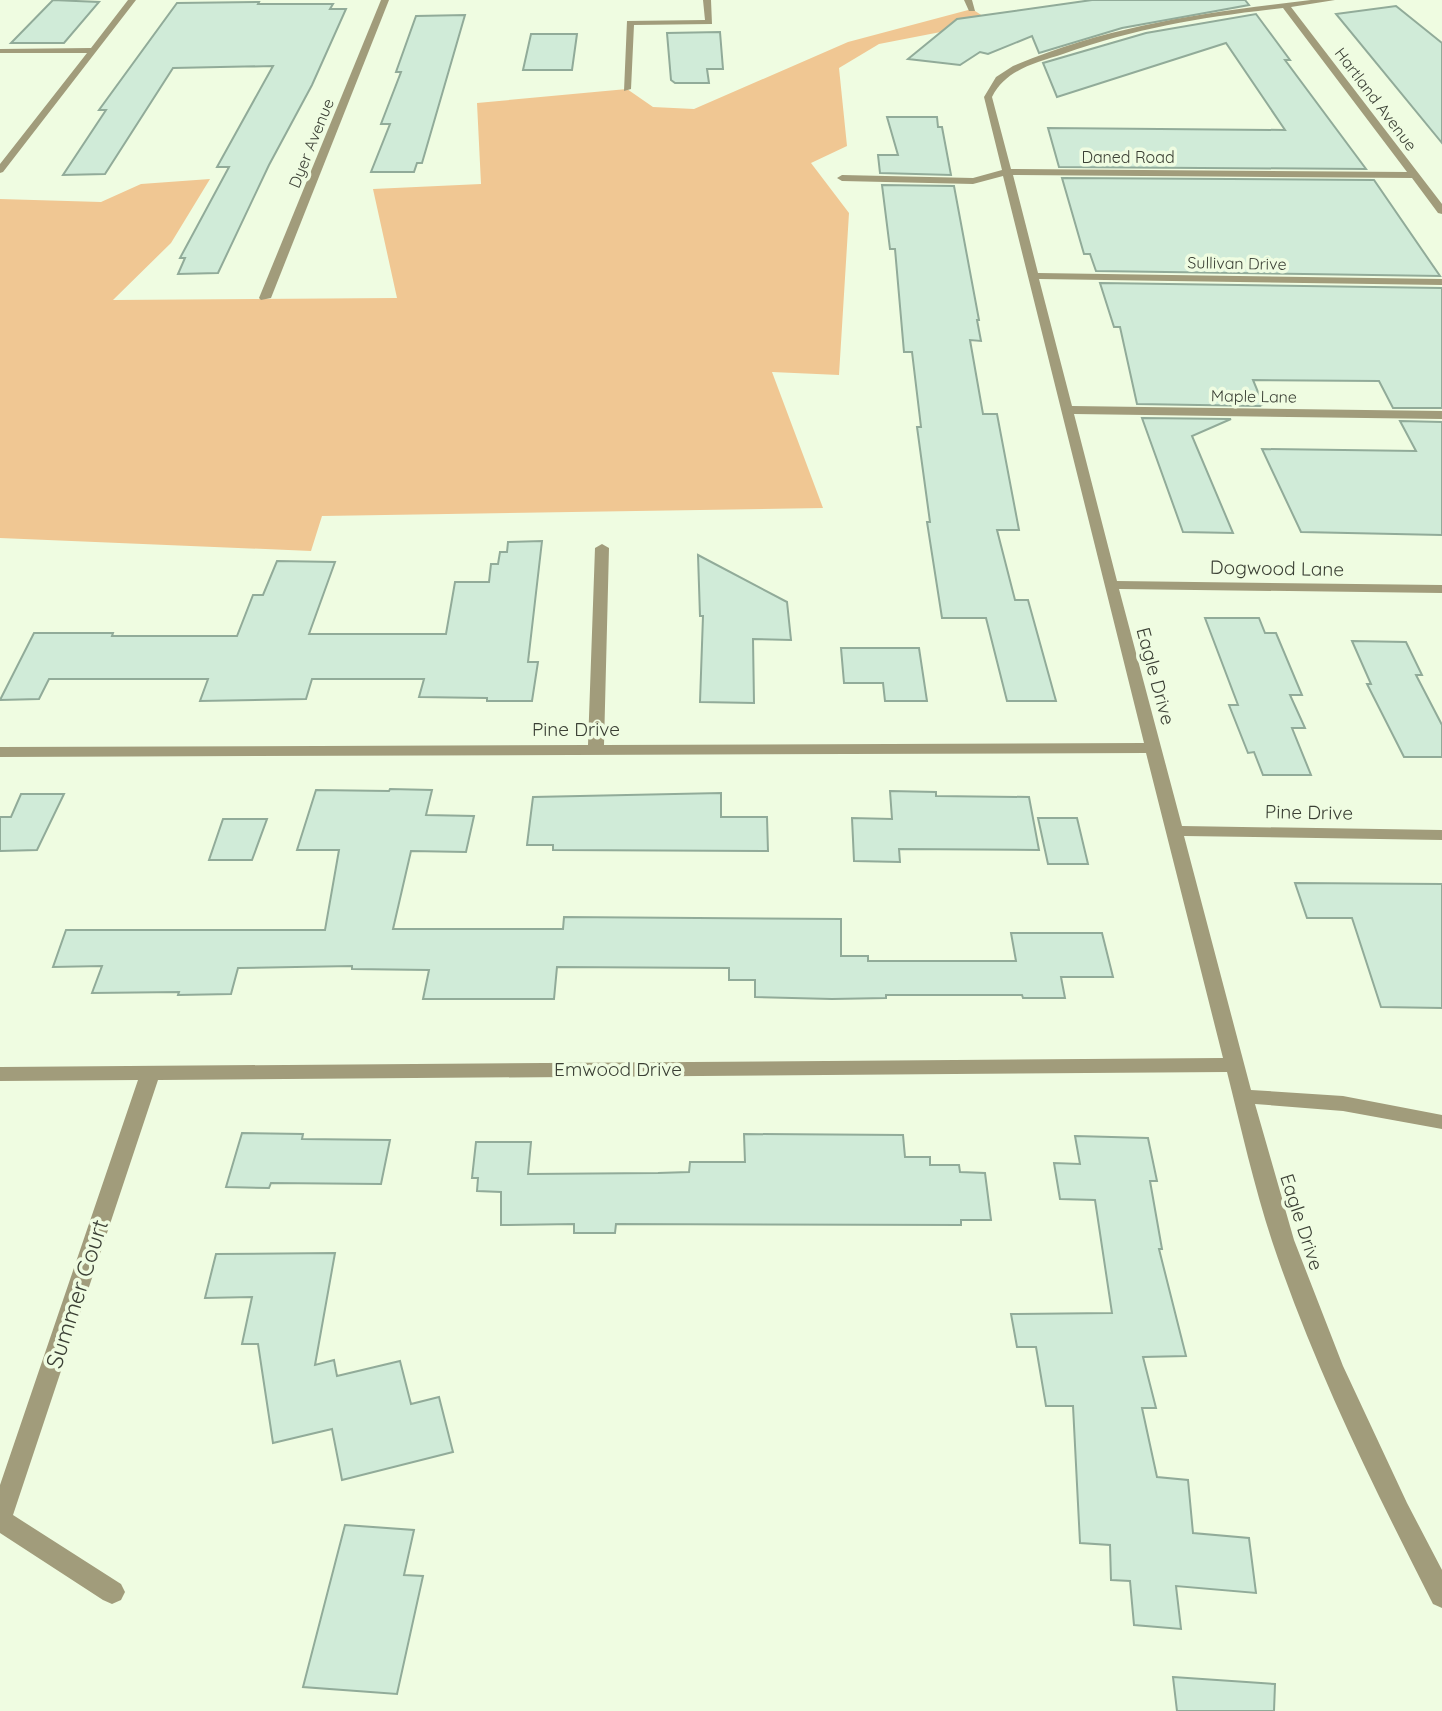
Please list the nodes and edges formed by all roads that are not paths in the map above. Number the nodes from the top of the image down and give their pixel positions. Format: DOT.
graph roads {
  1 [pos="132,0"];
  2 [pos="385,0"];
  3 [pos="707,0"];
  4 [pos="968,0"];
  5 [pos="1331,0"];
  6 [pos="1293,3"];
  7 [pos="972,9"];
  8 [pos="92,50"];
  9 [pos="0,51"];
  10 [pos="627,89"];
  11 [pos="0,170"];
  12 [pos="1006,172"];
  13 [pos="1414,175"];
  14 [pos="842,178"];
  15 [pos="1442,211"];
  16 [pos="1032,276"];
  17 [pos="1442,282"];
  18 [pos="265,299"];
  19 [pos="1066,410"];
  20 [pos="1442,415"];
  21 [pos="602,548"];
  22 [pos="1111,585"];
  23 [pos="1442,589"];
  24 [pos="1153,748"];
  25 [pos="596,750"];
  26 [pos="0,752"];
  27 [pos="1174,831"];
  28 [pos="1442,835"];
  29 [pos="1235,1065"];
  30 [pos="150,1073"];
  31 [pos="0,1074"];
  32 [pos="1243,1097"];
  33 [pos="1442,1122"];
  34 [pos="0,1514"];
  35 [pos="0,1520"];
  36 [pos="112,1592"];
  37 [pos="1442,1596"];
  1 -- 8 [label="street"];
  2 -- 18 [label="street, Dyer Avenue"];
  3 -- 10 [label="street"];
  4 -- 7 [label="street"];
  5 -- 6 [label="street, Eagle Drive"];
  6 -- 12 [label="street, Eagle Drive"];
  6 -- 13 [label="street, Hartland Avenue"];
  8 -- 9 [label="street"];
  8 -- 11 [label="street"];
  12 -- 13 [label="street, Daned Road"];
  12 -- 14 [label="street, Daned Road"];
  12 -- 16 [label="street, Eagle Drive"];
  13 -- 15 [label="street, Hartland Avenue"];
  16 -- 17 [label="street, Sullivan Drive"];
  16 -- 19 [label="street, Eagle Drive"];
  19 -- 20 [label="street, Maple Lane"];
  19 -- 22 [label="street, Eagle Drive"];
  21 -- 25 [label="street"];
  22 -- 23 [label="street, Dogwood Lane"];
  22 -- 24 [label="street, Eagle Drive"];
  24 -- 25 [label="street, Pine Drive"];
  24 -- 27 [label="street, Eagle Drive"];
  25 -- 26 [label="street, Pine Drive"];
  27 -- 28 [label="street, Pine Drive"];
  27 -- 29 [label="street, Eagle Drive"];
  29 -- 30 [label="street, Emwood Drive"];
  29 -- 32 [label="street, Eagle Drive"];
  30 -- 31 [label="street, Emwood Drive"];
  30 -- 34 [label="street, Summer Court"];
  32 -- 33 [label="street"];
  32 -- 37 [label="street, Eagle Drive"];
  35 -- 36 [label="street"];
}
